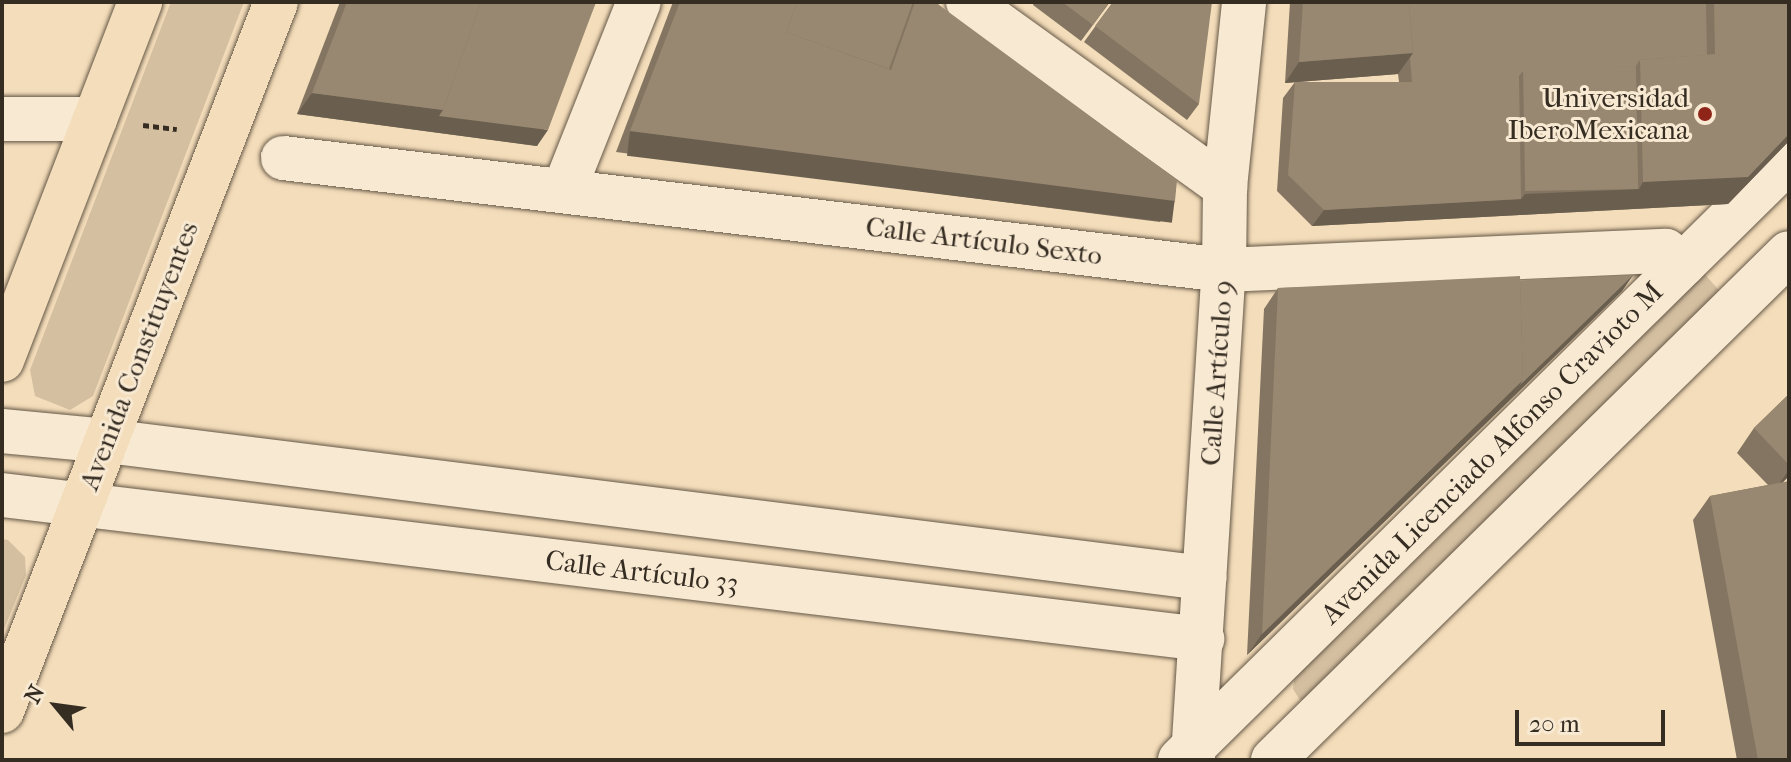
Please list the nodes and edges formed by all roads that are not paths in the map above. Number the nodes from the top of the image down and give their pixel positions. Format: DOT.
graph roads {
  1 [pos="140,2"];
  2 [pos="276,2"];
  3 [pos="639,2"];
  4 [pos="968,2"];
  5 [pos="1244,2"];
  6 [pos="2,119"];
  7 [pos="95,119"];
  8 [pos="283,158"];
  9 [pos="1789,160"];
  10 [pos="1225,187"];
  11 [pos="564,190"];
  12 [pos="1720,228"];
  13 [pos="1778,263"];
  14 [pos="1684,264"];
  15 [pos="1224,270"];
  16 [pos="2,360"];
  17 [pos="2,431"];
  18 [pos="107,441"];
  19 [pos="2,495"];
  20 [pos="81,505"];
  21 [pos="1204,578"];
  22 [pos="1202,639"];
  23 [pos="2,711"];
  24 [pos="1189,755"];
  25 [pos="1273,760"];
  1 -- 7 [label="main road"];
  2 -- 18 [label="main road, Avenida Constituyentes"];
  3 -- 11 [label="street"];
  4 -- 10 [label="street"];
  5 -- 10 [label="street, Calle Artículo 9"];
  6 -- 7 [label="street"];
  7 -- 16 [label="main road"];
  8 -- 11 [label="street, Calle Artículo Sexto"];
  9 -- 12 [label="street, Avenida Licenciado Alfonso Cravioto M"];
  10 -- 15 [label="street, Calle Artículo 9"];
  11 -- 15 [label="street, Calle Artículo Sexto"];
  12 -- 13 [label="street"];
  12 -- 14 [label="street, Avenida Licenciado Alfonso Cravioto M"];
  13 -- 25 [label="street"];
  14 -- 15 [label="street, Calle Artículo Sexto"];
  14 -- 24 [label="street, Avenida Licenciado Alfonso Cravioto M"];
  15 -- 21 [label="street, Calle Artículo 9"];
  17 -- 18 [label="street"];
  18 -- 20 [label="main road, Avenida Constituyentes"];
  18 -- 21 [label="street"];
  19 -- 20 [label="street, Calle Artículo 33"];
  20 -- 22 [label="street, Calle Artículo 33"];
  20 -- 23 [label="main road, Avenida Constituyentes"];
  21 -- 22 [label="street, Calle Artículo 9"];
  22 -- 24 [label="street, Calle Artículo 9"];
}
